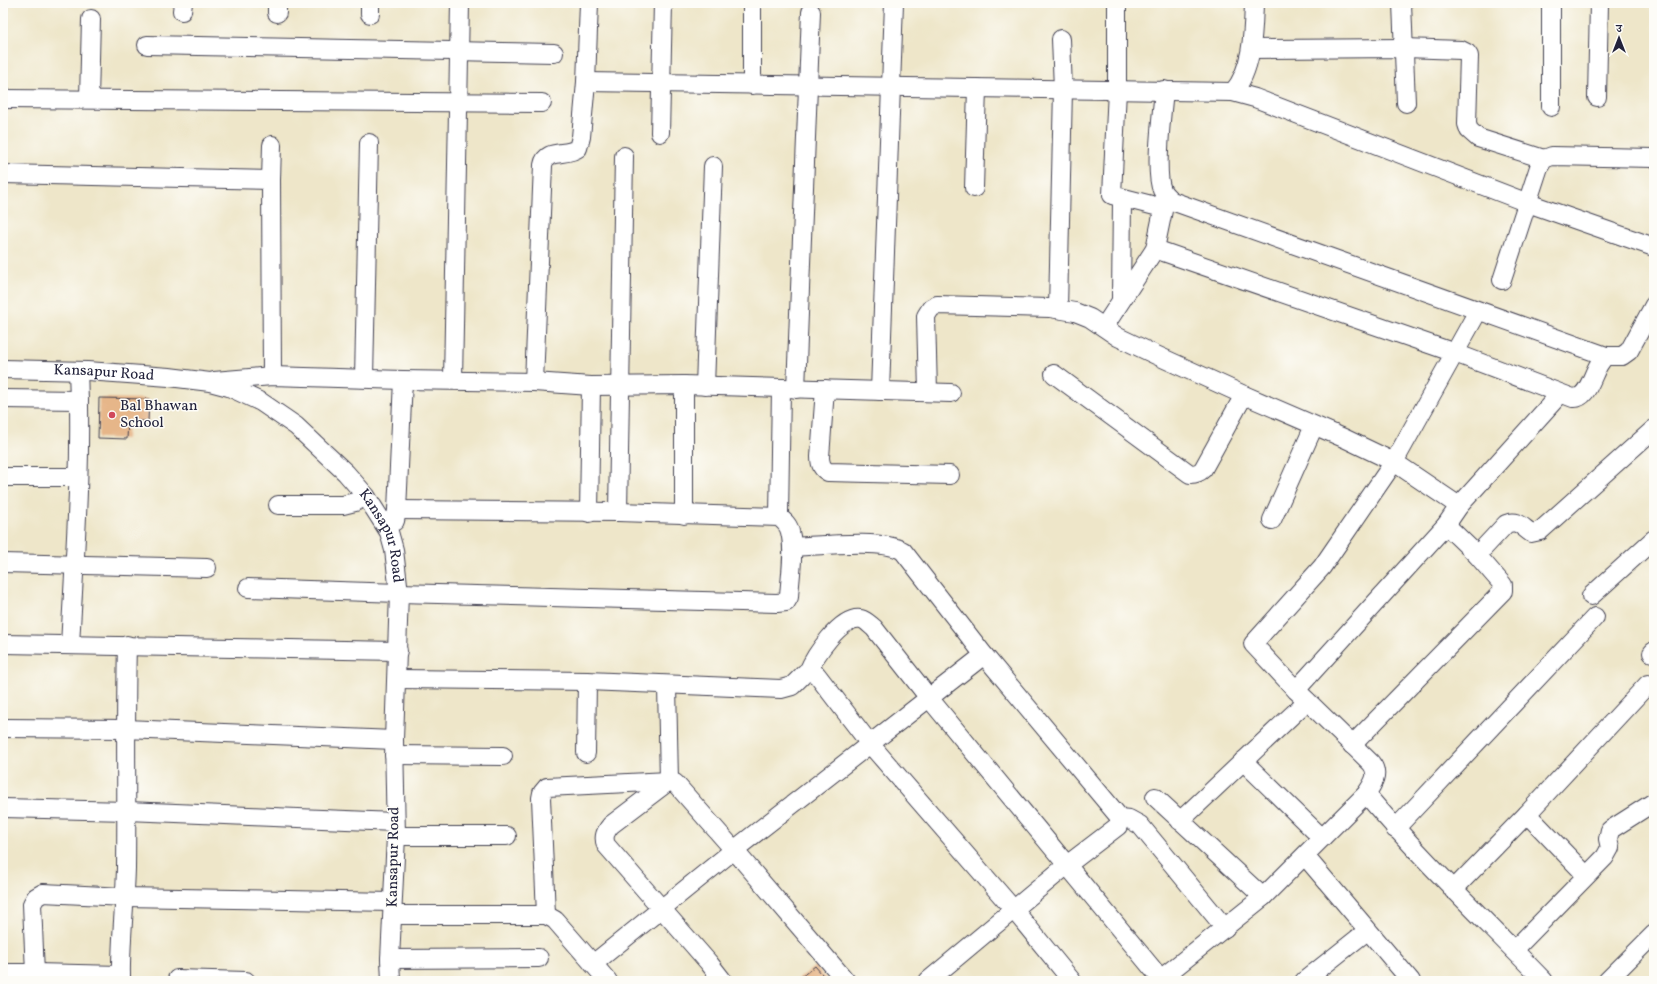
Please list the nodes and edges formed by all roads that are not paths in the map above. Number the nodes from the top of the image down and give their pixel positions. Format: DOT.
graph roads {
  1 [pos="460,3"];
  2 [pos="589,3"];
  3 [pos="663,3"];
  4 [pos="752,3"];
  5 [pos="894,3"];
  6 [pos="1117,3"];
  7 [pos="1254,3"];
  8 [pos="1402,3"];
  9 [pos="1551,3"];
  10 [pos="1599,3"];
  11 [pos="811,12"];
  12 [pos="91,19"];
  13 [pos="1060,39"];
  14 [pos="148,45"];
  15 [pos="1405,48"];
  16 [pos="1252,49"];
  17 [pos="459,52"];
  18 [pos="554,53"];
  19 [pos="586,82"];
  20 [pos="661,83"];
  21 [pos="752,85"];
  22 [pos="808,86"];
  23 [pos="892,87"];
  24 [pos="977,88"];
  25 [pos="1063,89"];
  26 [pos="1117,90"];
  27 [pos="1164,90"];
  28 [pos="1233,92"];
  29 [pos="1597,97"];
  30 [pos="89,98"];
  31 [pos="3,99"];
  32 [pos="458,102"];
  33 [pos="1406,103"];
  34 [pos="542,104"];
  35 [pos="1550,107"];
  36 [pos="660,133"];
  37 [pos="369,143"];
  38 [pos="272,145"];
  39 [pos="624,156"];
  40 [pos="1654,158"];
  41 [pos="1544,159"];
  42 [pos="712,166"];
  43 [pos="3,174"];
  44 [pos="271,180"];
  45 [pos="974,188"];
  46 [pos="1122,198"];
  47 [pos="1165,202"];
  48 [pos="1528,203"];
  49 [pos="1654,247"];
  50 [pos="1154,249"];
  51 [pos="1502,280"];
  52 [pos="1121,300"];
  53 [pos="1654,305"];
  54 [pos="1058,309"];
  55 [pos="1478,311"];
  56 [pos="1104,327"];
  57 [pos="1455,353"];
  58 [pos="1606,356"];
  59 [pos="3,370"];
  60 [pos="78,371"];
  61 [pos="1054,374"];
  62 [pos="272,376"];
  63 [pos="364,378"];
  64 [pos="403,380"];
  65 [pos="453,380"];
  66 [pos="210,382"];
  67 [pos="534,382"];
  68 [pos="621,385"];
  69 [pos="684,385"];
  70 [pos="591,386"];
  71 [pos="705,386"];
  72 [pos="788,388"];
  73 [pos="826,389"];
  74 [pos="880,391"];
  75 [pos="928,392"];
  76 [pos="951,392"];
  77 [pos="1560,394"];
  78 [pos="1244,396"];
  79 [pos="3,399"];
  80 [pos="79,400"];
  81 [pos="1314,426"];
  82 [pos="1654,429"];
  83 [pos="1394,462"];
  84 [pos="950,475"];
  85 [pos="3,477"];
  86 [pos="78,477"];
  87 [pos="366,496"];
  88 [pos="278,504"];
  89 [pos="1459,506"];
  90 [pos="397,510"];
  91 [pos="618,512"];
  92 [pos="589,513"];
  93 [pos="684,515"];
  94 [pos="779,517"];
  95 [pos="1272,520"];
  96 [pos="1446,524"];
  97 [pos="389,532"];
  98 [pos="1654,540"];
  99 [pos="792,547"];
  100 [pos="1477,555"];
  101 [pos="3,563"];
  102 [pos="74,565"];
  103 [pos="207,568"];
  104 [pos="248,588"];
  105 [pos="399,593"];
  106 [pos="1590,596"];
  107 [pos="1595,617"];
  108 [pos="3,644"];
  109 [pos="70,645"];
  110 [pos="127,646"];
  111 [pos="398,651"];
  112 [pos="984,655"];
  113 [pos="808,672"];
  114 [pos="397,679"];
  115 [pos="586,681"];
  116 [pos="1648,684"];
  117 [pos="667,686"];
  118 [pos="1302,696"];
  119 [pos="929,698"];
  120 [pos="3,728"];
  121 [pos="125,729"];
  122 [pos="870,744"];
  123 [pos="1352,745"];
  124 [pos="394,747"];
  125 [pos="586,752"];
  126 [pos="503,756"];
  127 [pos="1243,761"];
  128 [pos="669,781"];
  129 [pos="1366,794"];
  130 [pos="1155,797"];
  131 [pos="1654,802"];
  132 [pos="3,808"];
  133 [pos="127,811"];
  134 [pos="1527,814"];
  135 [pos="1120,818"];
  136 [pos="1180,821"];
  137 [pos="395,829"];
  138 [pos="1395,829"];
  139 [pos="507,836"];
  140 [pos="1322,838"];
  141 [pos="734,850"];
  142 [pos="1305,856"];
  143 [pos="1067,865"];
  144 [pos="1586,875"];
  145 [pos="1453,890"];
  146 [pos="125,897"];
  147 [pos="1263,897"];
  148 [pos="393,908"];
  149 [pos="662,909"];
  150 [pos="1014,910"];
  151 [pos="546,915"];
  152 [pos="1225,928"];
  153 [pos="1367,931"];
  154 [pos="1654,934"];
  155 [pos="1514,950"];
  156 [pos="539,958"];
  157 [pos="390,959"];
  158 [pos="593,964"];
  159 [pos="3,973"];
  160 [pos="35,973"];
  161 [pos="121,978"];
  162 [pos="177,978"];
  163 [pos="1070,980"];
  164 [pos="1160,980"];
  165 [pos="246,981"];
  166 [pos="391,981"];
  167 [pos="608,981"];
  168 [pos="723,981"];
  169 [pos="846,981"];
  170 [pos="928,981"];
  171 [pos="1304,981"];
  172 [pos="1411,981"];
  173 [pos="1544,981"];
  174 [pos="1607,981"];
  1 -- 17 [label="street"];
  2 -- 19 [label="street"];
  3 -- 20 [label="street"];
  4 -- 21 [label="street"];
  5 -- 23 [label="street"];
  6 -- 26 [label="street"];
  7 -- 16 [label="street"];
  8 -- 15 [label="street"];
  9 -- 35 [label="street"];
  10 -- 29 [label="street"];
  11 -- 22 [label="street"];
  12 -- 30 [label="street"];
  13 -- 25 [label="street"];
  14 -- 17 [label="street"];
  15 -- 16 [label="street"];
  15 -- 33 [label="street"];
  15 -- 41 [label="street"];
  16 -- 28 [label="street"];
  17 -- 18 [label="street"];
  17 -- 32 [label="street"];
  19 -- 20 [label="street"];
  19 -- 67 [label="street"];
  20 -- 21 [label="street"];
  20 -- 36 [label="street"];
  21 -- 22 [label="street"];
  22 -- 23 [label="street"];
  22 -- 72 [label="street"];
  23 -- 24 [label="street"];
  23 -- 74 [label="street"];
  24 -- 25 [label="street"];
  24 -- 45 [label="street"];
  25 -- 26 [label="street"];
  25 -- 54 [label="street"];
  26 -- 27 [label="street"];
  26 -- 46 [label="street"];
  27 -- 28 [label="street"];
  27 -- 47 [label="street"];
  28 -- 48 [label="street"];
  30 -- 31 [label="street"];
  30 -- 32 [label="street"];
  32 -- 34 [label="street"];
  32 -- 65 [label="street"];
  37 -- 63 [label="street"];
  38 -- 44 [label="street"];
  39 -- 68 [label="street"];
  40 -- 41 [label="street"];
  41 -- 48 [label="street"];
  42 -- 71 [label="street"];
  43 -- 44 [label="street"];
  44 -- 62 [label="street"];
  46 -- 47 [label="street"];
  46 -- 52 [label="street"];
  47 -- 50 [label="street"];
  47 -- 55 [label="street"];
  48 -- 49 [label="street"];
  48 -- 51 [label="street"];
  50 -- 52 [label="street"];
  50 -- 57 [label="street"];
  52 -- 56 [label="street"];
  53 -- 58 [label="street"];
  54 -- 56 [label="street"];
  54 -- 75 [label="street"];
  55 -- 57 [label="street"];
  55 -- 58 [label="street"];
  56 -- 78 [label="street"];
  57 -- 77 [label="street"];
  57 -- 83 [label="street"];
  58 -- 77 [label="street"];
  59 -- 60 [label="street, Kansapur Road"];
  60 -- 66 [label="street, Kansapur Road"];
  60 -- 80 [label="street"];
  61 -- 78 [label="street"];
  62 -- 63 [label="street"];
  62 -- 66 [label="street"];
  63 -- 64 [label="street"];
  64 -- 65 [label="street"];
  64 -- 90 [label="street"];
  65 -- 67 [label="street"];
  66 -- 87 [label="street, Kansapur Road"];
  67 -- 70 [label="street"];
  68 -- 69 [label="street"];
  68 -- 70 [label="street"];
  68 -- 91 [label="street"];
  69 -- 71 [label="street"];
  69 -- 93 [label="street"];
  70 -- 92 [label="street"];
  71 -- 72 [label="street"];
  72 -- 73 [label="street"];
  72 -- 94 [label="street"];
  73 -- 74 [label="street"];
  73 -- 84 [label="street"];
  74 -- 75 [label="street"];
  75 -- 76 [label="street"];
  77 -- 89 [label="street"];
  78 -- 81 [label="street"];
  79 -- 80 [label="street"];
  80 -- 86 [label="street"];
  81 -- 83 [label="street"];
  81 -- 95 [label="street"];
  82 -- 100 [label="street"];
  83 -- 89 [label="street"];
  83 -- 118 [label="street"];
  85 -- 86 [label="street"];
  86 -- 102 [label="street"];
  87 -- 88 [label="street"];
  87 -- 97 [label="street, Kansapur Road"];
  89 -- 96 [label="street"];
  90 -- 92 [label="street"];
  90 -- 97 [label="street"];
  91 -- 92 [label="street"];
  91 -- 93 [label="street"];
  93 -- 94 [label="street"];
  94 -- 99 [label="street"];
  96 -- 100 [label="street"];
  96 -- 118 [label="street"];
  97 -- 105 [label="street, Kansapur Road"];
  98 -- 106 [label="street"];
  99 -- 105 [label="street"];
  99 -- 112 [label="street"];
  100 -- 123 [label="street"];
  101 -- 102 [label="street"];
  102 -- 103 [label="street"];
  102 -- 109 [label="street"];
  104 -- 105 [label="street"];
  105 -- 111 [label="street, Kansapur Road"];
  107 -- 138 [label="street"];
  108 -- 109 [label="street"];
  109 -- 110 [label="street"];
  110 -- 111 [label="street"];
  110 -- 121 [label="street"];
  111 -- 114 [label="street, Kansapur Road"];
  112 -- 119 [label="street"];
  112 -- 135 [label="street"];
  113 -- 117 [label="street"];
  113 -- 119 [label="street"];
  113 -- 122 [label="street"];
  114 -- 115 [label="street"];
  114 -- 124 [label="street, Kansapur Road"];
  115 -- 117 [label="street"];
  115 -- 125 [label="street"];
  116 -- 134 [label="street"];
  117 -- 128 [label="street"];
  118 -- 123 [label="street"];
  118 -- 127 [label="street"];
  119 -- 122 [label="street"];
  119 -- 143 [label="street"];
  120 -- 121 [label="street"];
  121 -- 124 [label="street"];
  121 -- 133 [label="street"];
  122 -- 141 [label="street"];
  122 -- 150 [label="street"];
  123 -- 129 [label="street"];
  124 -- 126 [label="street"];
  124 -- 137 [label="street, Kansapur Road"];
  127 -- 136 [label="street"];
  127 -- 140 [label="street"];
  128 -- 141 [label="street"];
  128 -- 149 [label="street"];
  128 -- 151 [label="street"];
  129 -- 138 [label="street"];
  129 -- 140 [label="street"];
  130 -- 136 [label="street"];
  131 -- 144 [label="street"];
  132 -- 133 [label="street"];
  133 -- 137 [label="street"];
  133 -- 146 [label="street"];
  134 -- 144 [label="street"];
  134 -- 145 [label="street"];
  135 -- 143 [label="street"];
  135 -- 152 [label="street"];
  136 -- 147 [label="street"];
  137 -- 139 [label="street"];
  137 -- 148 [label="street, Kansapur Road"];
  138 -- 145 [label="street"];
  140 -- 142 [label="street"];
  141 -- 149 [label="street"];
  141 -- 169 [label="street"];
  142 -- 147 [label="street"];
  142 -- 153 [label="street"];
  143 -- 150 [label="street"];
  143 -- 164 [label="street"];
  144 -- 155 [label="street"];
  145 -- 155 [label="street"];
  146 -- 148 [label="street"];
  146 -- 160 [label="street"];
  146 -- 161 [label="street"];
  147 -- 152 [label="street"];
  148 -- 151 [label="street"];
  148 -- 157 [label="street, Kansapur Road"];
  149 -- 158 [label="street"];
  149 -- 168 [label="street"];
  150 -- 163 [label="street"];
  150 -- 170 [label="street"];
  151 -- 158 [label="street"];
  152 -- 164 [label="street"];
  153 -- 171 [label="street"];
  153 -- 172 [label="street"];
  154 -- 174 [label="street"];
  155 -- 173 [label="street"];
  156 -- 157 [label="street"];
  157 -- 166 [label="street, Kansapur Road"];
  158 -- 167 [label="street"];
  159 -- 160 [label="street"];
  160 -- 161 [label="street"];
  162 -- 165 [label="street"];
}
